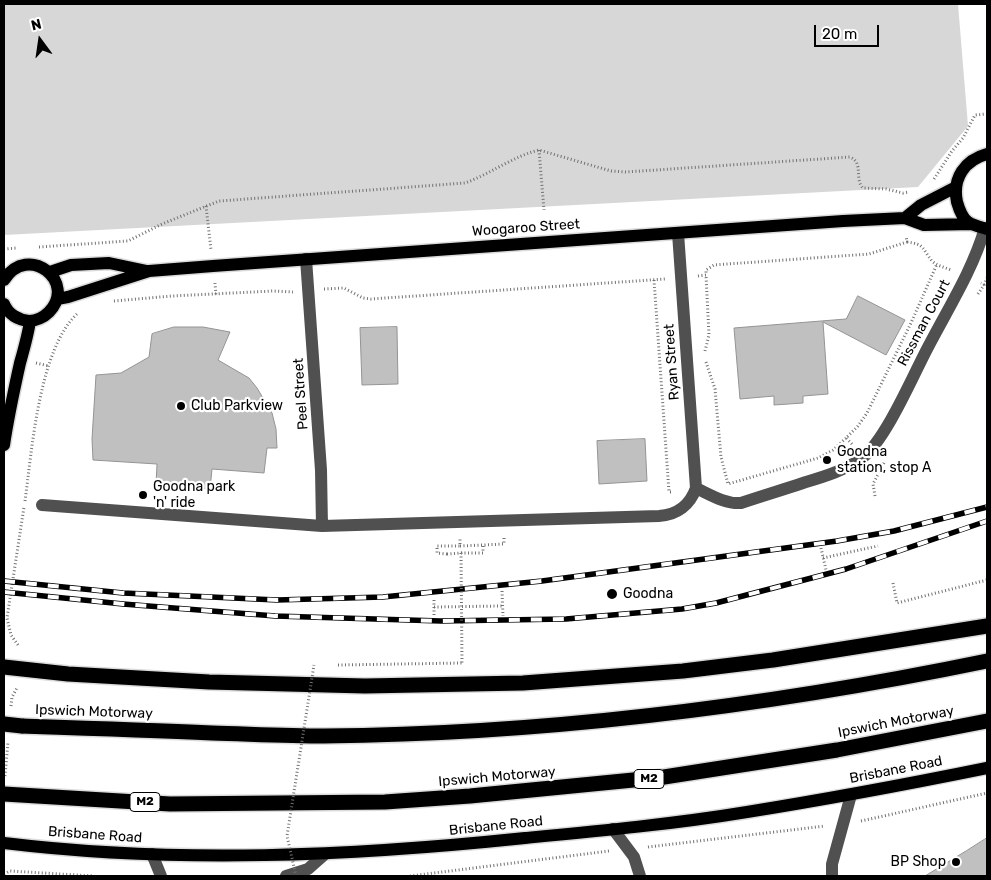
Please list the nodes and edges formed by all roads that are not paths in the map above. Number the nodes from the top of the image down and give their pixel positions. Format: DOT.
graph roads {
  1 [pos="987,154"];
  2 [pos="956,187"];
  3 [pos="905,218"];
  4 [pos="972,224"];
  5 [pos="986,228"];
  6 [pos="678,233"];
  7 [pos="306,259"];
  8 [pos="150,271"];
  9 [pos="50,272"];
  10 [pos="5,275"];
  11 [pos="57,299"];
  12 [pos="4,304"];
  13 [pos="30,321"];
  14 [pos="4,445"];
  15 [pos="696,488"];
  16 [pos="42,505"];
  17 [pos="322,526"];
  18 [pos="987,626"];
  19 [pos="987,661"];
  20 [pos="4,667"];
  21 [pos="987,721"];
  22 [pos="4,724"];
  23 [pos="987,768"];
  24 [pos="9,794"];
  25 [pos="850,794"];
  26 [pos="613,829"];
  27 [pos="4,843"];
  28 [pos="152,854"];
  29 [pos="325,854"];
  30 [pos="161,876"];
  31 [pos="286,876"];
  32 [pos="640,876"];
  33 [pos="832,876"];
  1 -- 2 [label="main road"];
  2 -- 3 [label="main road"];
  2 -- 4 [label="main road"];
  3 -- 4 [label="main road, Woogaroo Street"];
  3 -- 6 [label="main road, Woogaroo Street"];
  4 -- 5 [label="main road, Woogaroo Street"];
  5 -- 15 [label="street, Rissman Court"];
  6 -- 7 [label="main road, Woogaroo Street"];
  6 -- 15 [label="street, Ryan Street"];
  7 -- 8 [label="main road, Woogaroo Street"];
  7 -- 17 [label="street, Peel Street"];
  8 -- 9 [label="main road, Woogaroo Street"];
  8 -- 11 [label="main road, Woogaroo Street"];
  9 -- 10 [label="main road"];
  9 -- 11 [label="main road"];
  11 -- 13 [label="main road"];
  12 -- 13 [label="main road"];
  13 -- 14 [label="main road"];
  15 -- 17 [label="street"];
  16 -- 17 [label="street"];
  18 -- 20 [label="highway"];
  19 -- 22 [label="highway, Ipswich Motorway, bridge"];
  21 -- 24 [label="highway, Ipswich Motorway / M2"];
  23 -- 25 [label="main road, Brisbane Road"];
  25 -- 26 [label="main road, Brisbane Road"];
  25 -- 33 [label="street"];
  26 -- 29 [label="main road, Brisbane Road"];
  26 -- 32 [label="street"];
  27 -- 28 [label="main road, Brisbane Road"];
  28 -- 29 [label="main road, Brisbane Road"];
  28 -- 30 [label="street"];
  29 -- 31 [label="street"];
}
